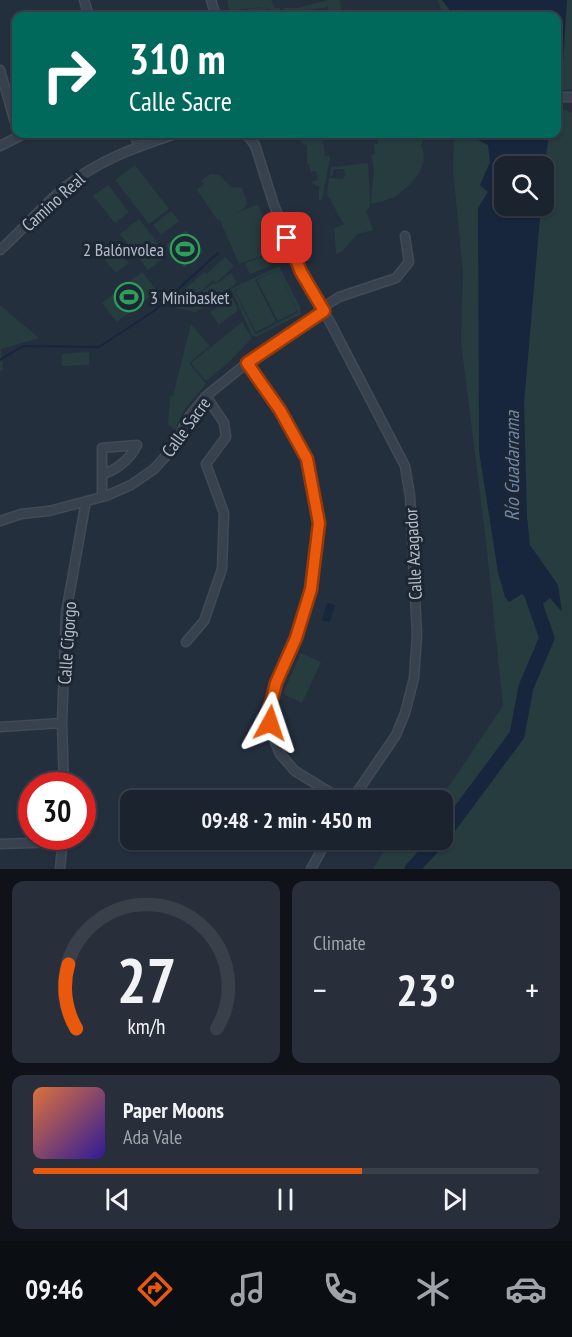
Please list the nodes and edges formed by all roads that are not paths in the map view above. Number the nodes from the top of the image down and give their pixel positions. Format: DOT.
graph roads {
  1 [pos="0,70"];
  2 [pos="12,112"];
  3 [pos="14,138"];
  4 [pos="136,138"];
  5 [pos="164,138"];
  6 [pos="249,138"];
  7 [pos="256,138"];
  8 [pos="255,145"];
  9 [pos="0,146"];
  10 [pos="139,146"];
  11 [pos="405,236"];
  12 [pos="0,250"];
  13 [pos="323,309"];
  14 [pos="247,363"];
  15 [pos="206,396"];
  16 [pos="102,474"];
  17 [pos="102,497"];
  18 [pos="86,501"];
  19 [pos="0,521"];
  20 [pos="186,642"];
  21 [pos="62,723"];
  22 [pos="0,727"];
  23 [pos="64,772"];
  24 [pos="326,790"];
  25 [pos="358,790"];
  26 [pos="18,843"];
  27 [pos="0,844"];
  28 [pos="62,850"];
  29 [pos="321,850"];
  30 [pos="60,869"];
  31 [pos="310,869"];
  1 -- 2 [label="street"];
  3 -- 9 [label="street"];
  4 -- 10 [label="street"];
  5 -- 10 [label="street, Camino Real"];
  6 -- 8 [label="street"];
  7 -- 8 [label="street"];
  8 -- 13 [label="street, Calle Azagador"];
  10 -- 12 [label="street, Camino Real"];
  11 -- 13 [label="street, Calle Sacre"];
  13 -- 14 [label="street, Calle Sacre"];
  13 -- 25 [label="street, Calle Azagador"];
  14 -- 15 [label="street, Calle Sacre"];
  14 -- 24 [label="street"];
  15 -- 17 [label="street, Calle Sacre"];
  15 -- 20 [label="street"];
  16 -- 16 [label="street"];
  16 -- 17 [label="street"];
  17 -- 18 [label="street, Calle Sacre"];
  18 -- 19 [label="street, Calle Sacre"];
  18 -- 21 [label="street, Calle Cigorgo"];
  21 -- 22 [label="street"];
  21 -- 23 [label="street, Calle Cigorgo"];
  26 -- 27 [label="street"];
  28 -- 30 [label="street"];
  29 -- 31 [label="street"];
}
